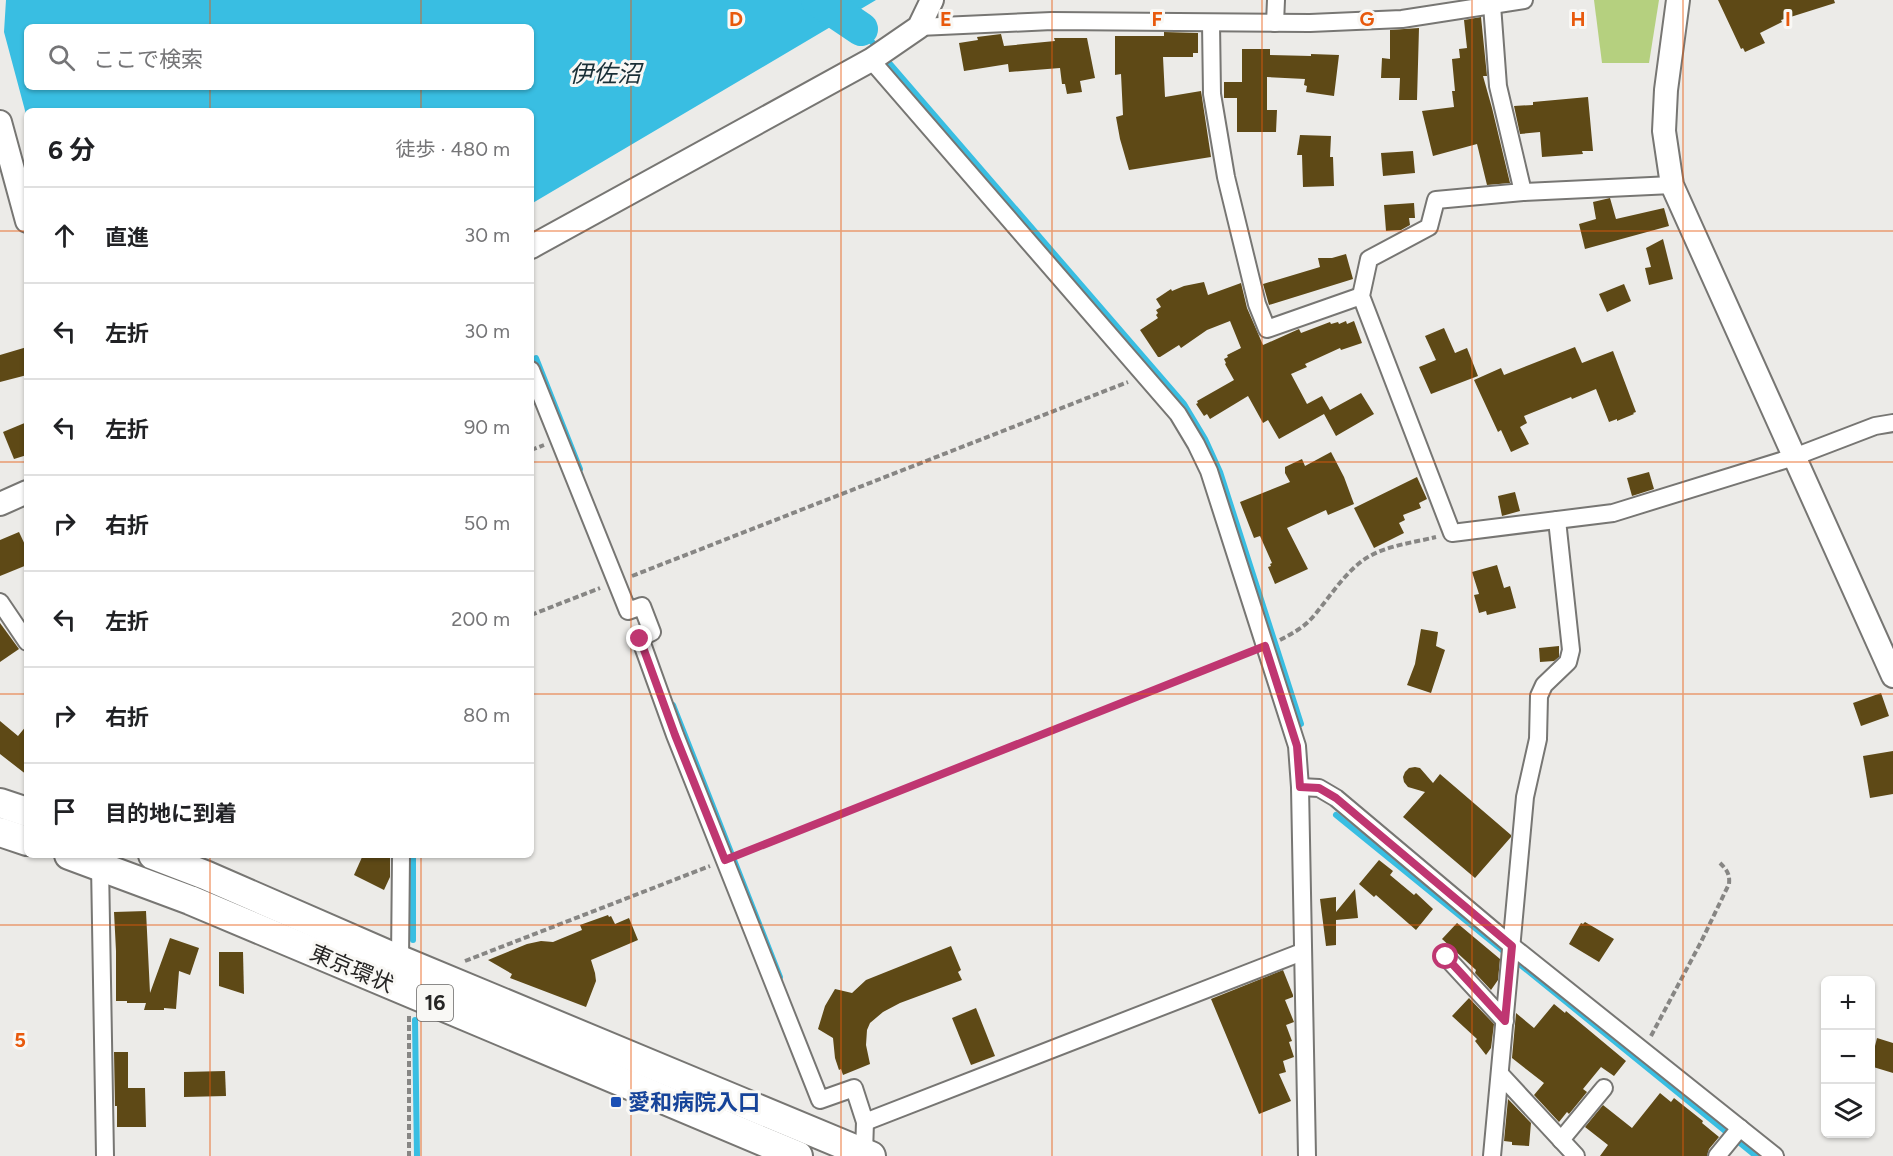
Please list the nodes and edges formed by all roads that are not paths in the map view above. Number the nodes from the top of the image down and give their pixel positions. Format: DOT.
graph roads {
  1 [pos="932,0"];
  2 [pos="1276,0"];
  3 [pos="1524,0"];
  4 [pos="1678,0"];
  5 [pos="1492,5"];
  6 [pos="1211,24"];
  7 [pos="1275,24"];
  8 [pos="919,27"];
  9 [pos="871,60"];
  10 [pos="0,122"];
  11 [pos="1672,185"];
  12 [pos="1523,192"];
  13 [pos="24,210"];
  14 [pos="534,245"];
  15 [pos="1361,296"];
  16 [pos="534,377"];
  17 [pos="1893,423"];
  18 [pos="1794,457"];
  19 [pos="24,493"];
  20 [pos="0,504"];
  21 [pos="1557,520"];
  22 [pos="0,602"];
  23 [pos="24,638"];
  24 [pos="1893,676"];
  25 [pos="1300,787"];
  26 [pos="0,803"];
  27 [pos="24,811"];
  28 [pos="0,832"];
  29 [pos="24,840"];
  30 [pos="78,858"];
  31 [pos="161,858"];
  32 [pos="401,858"];
  33 [pos="100,865"];
  34 [pos="1512,946"];
  35 [pos="1302,952"];
  36 [pos="1446,957"];
  37 [pos="400,960"];
  38 [pos="1505,1021"];
  39 [pos="1500,1074"];
  40 [pos="1604,1088"];
  41 [pos="865,1122"];
  42 [pos="1734,1134"];
  43 [pos="1561,1140"];
  44 [pos="866,1155"];
  45 [pos="105,1156"];
  46 [pos="798,1156"];
  47 [pos="1306,1156"];
  48 [pos="1492,1156"];
  49 [pos="1576,1156"];
  50 [pos="1717,1156"];
  51 [pos="1775,1156"];
  1 -- 8 [label="street"];
  2 -- 7 [label="street"];
  3 -- 5 [label="street"];
  4 -- 11 [label="street"];
  5 -- 7 [label="street"];
  5 -- 12 [label="street"];
  6 -- 7 [label="street"];
  6 -- 8 [label="street"];
  6 -- 15 [label="street"];
  8 -- 9 [label="street"];
  9 -- 14 [label="street"];
  9 -- 25 [label="street"];
  10 -- 13 [label="street"];
  11 -- 12 [label="street"];
  11 -- 18 [label="street"];
  12 -- 15 [label="street"];
  15 -- 21 [label="street"];
  16 -- 41 [label="street"];
  17 -- 18 [label="street"];
  18 -- 21 [label="street"];
  18 -- 24 [label="street"];
  19 -- 20 [label="street"];
  21 -- 34 [label="street"];
  22 -- 23 [label="street"];
  25 -- 34 [label="street"];
  25 -- 35 [label="street"];
  26 -- 27 [label="highway"];
  28 -- 29 [label="highway"];
  30 -- 33 [label="highway, 東京環状 / 16"];
  31 -- 37 [label="highway, 東京環状 / 16"];
  32 -- 37 [label="street"];
  33 -- 45 [label="street"];
  33 -- 46 [label="highway, 東京環状 / 16"];
  34 -- 38 [label="street"];
  34 -- 42 [label="street"];
  35 -- 41 [label="street"];
  35 -- 47 [label="street"];
  36 -- 38 [label="street"];
  37 -- 44 [label="highway, 東京環状 / 16"];
  38 -- 39 [label="street"];
  39 -- 43 [label="street"];
  39 -- 48 [label="street"];
  40 -- 43 [label="street"];
  41 -- 44 [label="street"];
  42 -- 50 [label="street"];
  42 -- 51 [label="street"];
  43 -- 49 [label="street"];
}
